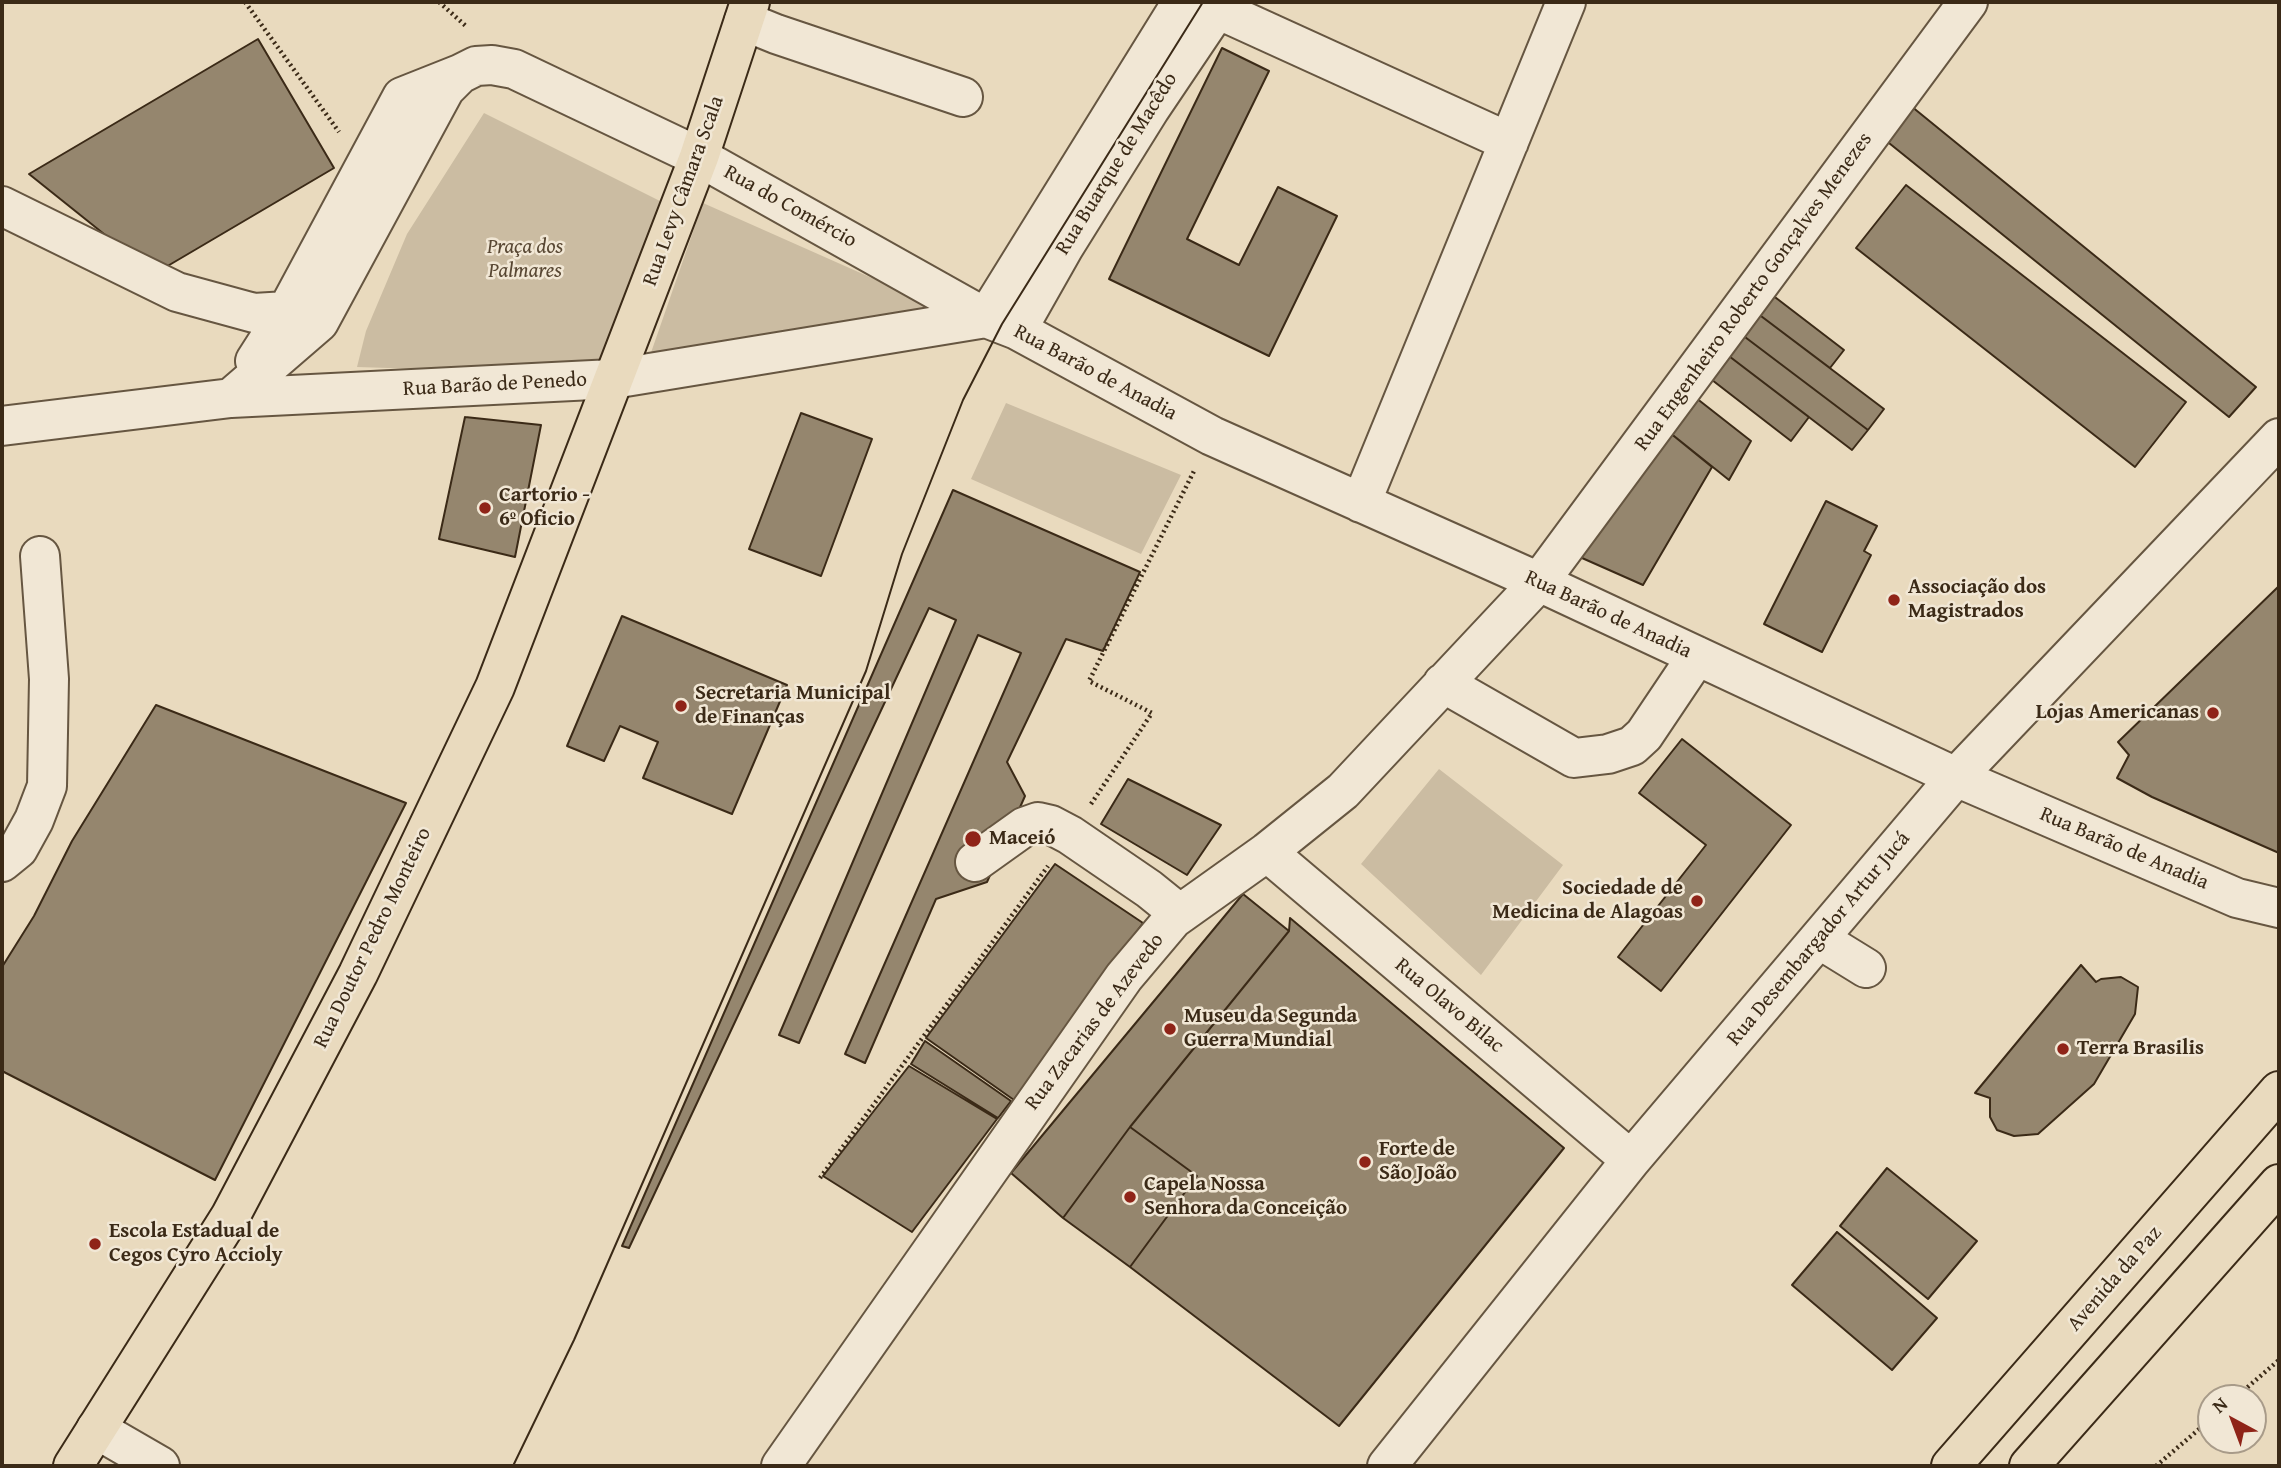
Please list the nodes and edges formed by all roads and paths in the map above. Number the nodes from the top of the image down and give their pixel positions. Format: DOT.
graph roads {
  1 [pos="245,2"];
  2 [pos="1566,2"];
  3 [pos="1968,2"];
  4 [pos="1207,4"];
  5 [pos="747,11"];
  6 [pos="460,74"];
  7 [pos="964,97"];
  8 [pos="1509,142"];
  9 [pos="699,157"];
  10 [pos="364,167"];
  11 [pos="2,206"];
  12 [pos="287,311"];
  13 [pos="1002,324"];
  14 [pos="612,379"];
  15 [pos="231,398"];
  16 [pos="2,426"];
  17 [pos="2279,438"];
  18 [pos="1361,503"];
  19 [pos="40,556"];
  20 [pos="1539,582"];
  21 [pos="1697,656"];
  22 [pos="1443,683"];
  23 [pos="1956,777"];
  24 [pos="1267,852"];
  25 [pos="975,862"];
  26 [pos="2,863"];
  27 [pos="2237,898"];
  28 [pos="2279,908"];
  29 [pos="1180,914"];
  30 [pos="2279,935"];
  31 [pos="1819,939"];
  32 [pos="1866,968"];
  33 [pos="2279,1091"];
  34 [pos="1631,1160"];
  35 [pos="2279,1184"];
  36 [pos="2279,1360"];
  37 [pos="2251,1384"];
  38 [pos="96,1429"];
  39 [pos="2197,1431"];
  40 [pos="73,1466"];
  41 [pos="160,1466"];
  42 [pos="781,1466"];
  43 [pos="1387,1466"];
  44 [pos="1951,1466"];
  45 [pos="2029,1466"];
  46 [pos="2156,1466"];
  1 -- 10 [label="path"];
  2 -- 8 [label="street"];
  3 -- 20 [label="street, Rua Engenheiro Roberto Gonçalves Menezes"];
  4 -- 8 [label="street"];
  4 -- 13 [label="street, Rua Buarque de Macêdo"];
  5 -- 7 [label="street"];
  5 -- 9 [label="main road, Rua Levy Câmara Scala"];
  6 -- 9 [label="street, Rua do Comércio"];
  6 -- 10 [label="street"];
  6 -- 15 [label="street"];
  8 -- 18 [label="street"];
  9 -- 13 [label="street, Rua do Comércio"];
  9 -- 14 [label="main road, Rua Levy Câmara Scala"];
  10 -- 12 [label="street"];
  11 -- 12 [label="street"];
  12 -- 15 [label="street"];
  13 -- 14 [label="street, Rua Barão de Penedo"];
  13 -- 18 [label="street, Rua Barão de Anadia"];
  14 -- 15 [label="street, Rua Barão de Penedo"];
  14 -- 38 [label="main road, Rua Doutor Pedro Monteiro"];
  15 -- 16 [label="street, Rua Barão de Penedo"];
  17 -- 23 [label="street, Rua Desembargador Artur Jucá"];
  18 -- 20 [label="street, Rua Barão de Anadia"];
  19 -- 26 [label="street"];
  20 -- 21 [label="street, Rua Barão de Anadia"];
  20 -- 22 [label="street, Rua Zacarias de Azevedo"];
  21 -- 22 [label="street"];
  21 -- 23 [label="street, Rua Barão de Anadia"];
  22 -- 24 [label="street, Rua Zacarias de Azevedo"];
  23 -- 27 [label="street, Rua Barão de Anadia"];
  23 -- 31 [label="street, Rua Desembargador Artur Jucá"];
  24 -- 29 [label="street, Rua Zacarias de Azevedo"];
  24 -- 34 [label="street, Rua Olavo Bilac"];
  25 -- 29 [label="street"];
  27 -- 28 [label="street, Rua Barão de Anadia"];
  27 -- 30 [label="street, Rua Barão de Anadia"];
  29 -- 42 [label="street, Rua Zacarias de Azevedo"];
  31 -- 32 [label="street"];
  31 -- 34 [label="street, Rua Desembargador Artur Jucá"];
  33 -- 44 [label="main road, Avenida da Paz"];
  34 -- 43 [label="street, Rua Desembargador Artur Jucá"];
  35 -- 45 [label="main road"];
  36 -- 37 [label="path"];
  38 -- 40 [label="main road, Rua Doutor Pedro Monteiro"];
  38 -- 41 [label="street"];
  39 -- 46 [label="path"];
}
